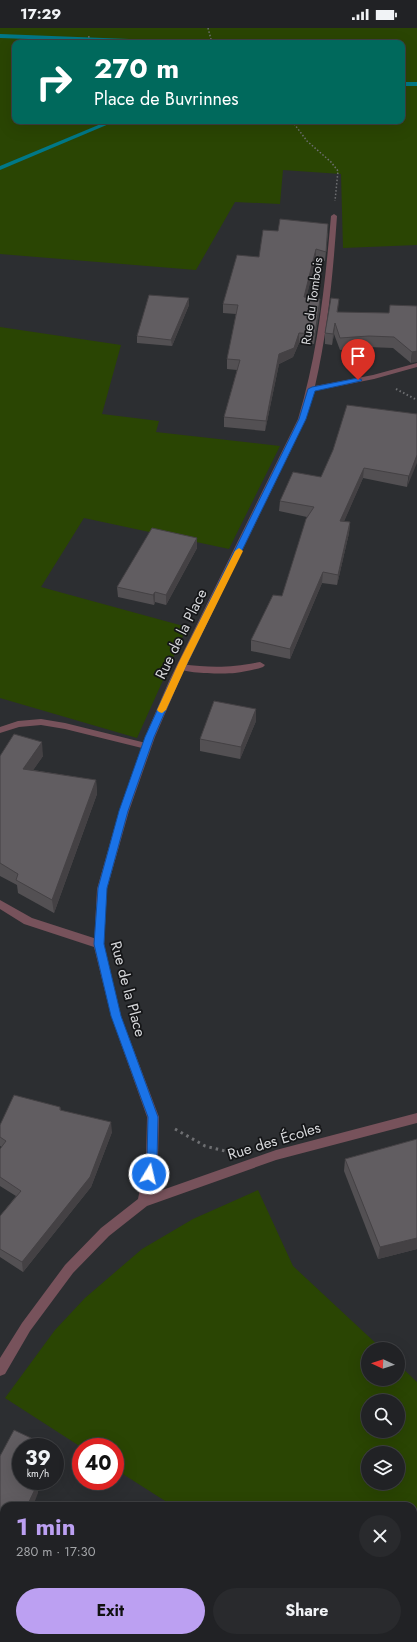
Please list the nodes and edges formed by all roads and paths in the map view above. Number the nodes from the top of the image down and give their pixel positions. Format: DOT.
graph roads {
  1 [pos="208,28"];
  2 [pos="89,36"];
  3 [pos="88,40"];
  4 [pos="211,40"];
  5 [pos="294,124"];
  6 [pos="334,216"];
  7 [pos="417,365"];
  8 [pos="312,389"];
  9 [pos="260,665"];
  10 [pos="181,667"];
  11 [pos="0,730"];
  12 [pos="146,746"];
  13 [pos="0,904"];
  14 [pos="99,944"];
  15 [pos="153,1117"];
  16 [pos="417,1118"];
  17 [pos="227,1151"];
  18 [pos="143,1202"];
  19 [pos="0,1370"];
  1 -- 4 [label="path"];
  2 -- 3 [label="path"];
  5 -- 6 [label="path"];
  6 -- 8 [label="street, Rue du Tombois"];
  7 -- 8 [label="street"];
  8 -- 10 [label="street, Rue de la Place"];
  9 -- 10 [label="street"];
  10 -- 12 [label="street, Rue de la Place"];
  11 -- 12 [label="street"];
  12 -- 14 [label="street, Rue de la Place"];
  13 -- 14 [label="street"];
  14 -- 15 [label="street, Rue de la Place"];
  15 -- 17 [label="path"];
  15 -- 18 [label="street, Rue de la Place"];
  16 -- 18 [label="street, Rue des Écoles"];
  18 -- 19 [label="street, Rue des Écoles"];
}
